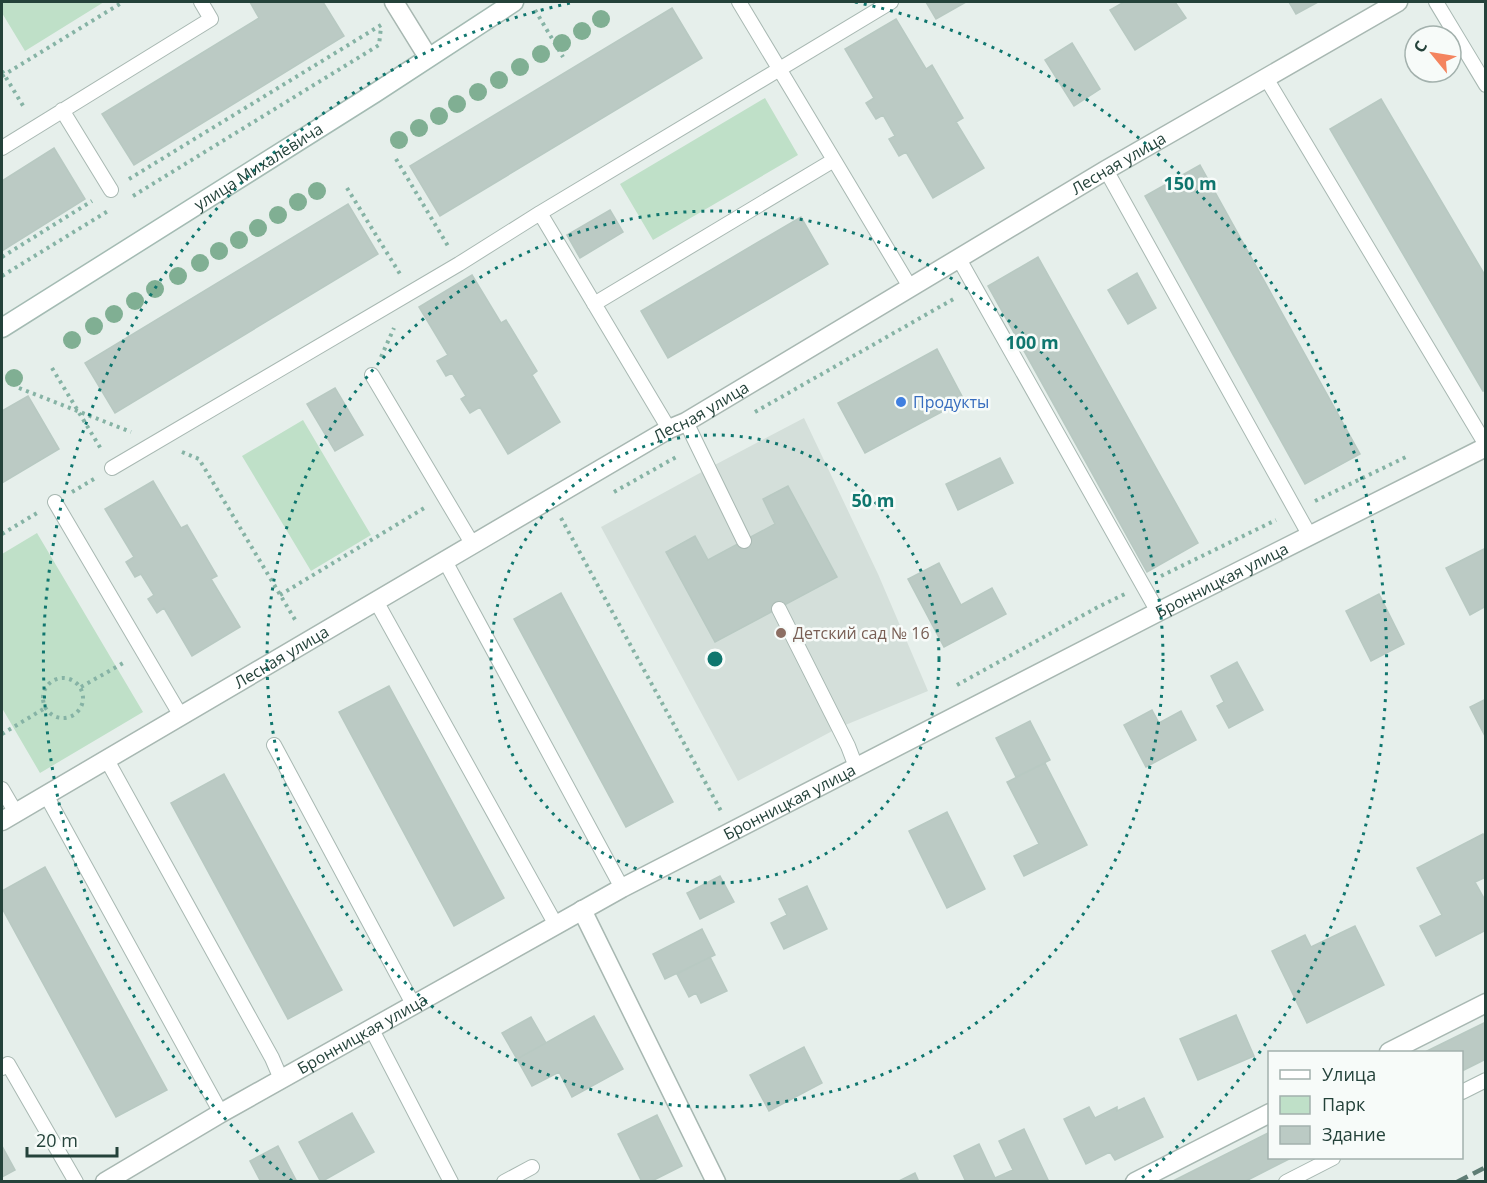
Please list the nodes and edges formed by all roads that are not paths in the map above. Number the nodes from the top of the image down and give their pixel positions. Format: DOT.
graph roads {
  1 [pos="201,2"];
  2 [pos="394,2"];
  3 [pos="514,2"];
  4 [pos="739,2"];
  5 [pos="891,2"];
  6 [pos="1398,2"];
  7 [pos="1436,2"];
  8 [pos="428,57"];
  9 [pos="779,69"];
  10 [pos="1266,78"];
  11 [pos="1485,85"];
  12 [pos="62,110"];
  13 [pos="2,148"];
  14 [pos="834,160"];
  15 [pos="1106,170"];
  16 [pos="111,190"];
  17 [pos="540,213"];
  18 [pos="959,259"];
  19 [pos="910,287"];
  20 [pos="594,304"];
  21 [pos="2,328"];
  22 [pos="372,375"];
  23 [pos="686,422"];
  24 [pos="669,429"];
  25 [pos="1485,446"];
  26 [pos="112,468"];
  27 [pos="55,502"];
  28 [pos="1310,536"];
  29 [pos="744,541"];
  30 [pos="472,545"];
  31 [pos="445,561"];
  32 [pos="376,601"];
  33 [pos="779,609"];
  34 [pos="1158,612"];
  35 [pos="181,716"];
  36 [pos="274,745"];
  37 [pos="107,760"];
  38 [pos="856,767"];
  39 [pos="2,789"];
  40 [pos="46,795"];
  41 [pos="9,817"];
  42 [pos="622,888"];
  43 [pos="582,910"];
  44 [pos="556,926"];
  45 [pos="1485,1003"];
  46 [pos="413,1004"];
  47 [pos="371,1028"];
  48 [pos="1393,1051"];
  49 [pos="2,1068"];
  50 [pos="281,1079"];
  51 [pos="1485,1080"];
  52 [pos="1463,1091"];
  53 [pos="221,1113"];
  54 [pos="1268,1114"];
  55 [pos="1331,1159"];
  56 [pos="532,1167"];
  57 [pos="76,1182"];
  58 [pos="105,1182"];
  59 [pos="451,1182"];
  60 [pos="504,1182"];
  61 [pos="716,1182"];
  62 [pos="1135,1182"];
  63 [pos="1286,1182"];
  1 -- 12 [label="lane"];
  2 -- 8 [label="street"];
  3 -- 8 [label="street, улица Михалевича"];
  4 -- 9 [label="lane"];
  5 -- 9 [label="lane"];
  6 -- 10 [label="street, Лесная улица"];
  7 -- 11 [label="lane"];
  8 -- 21 [label="street, улица Михалевича"];
  9 -- 14 [label="lane"];
  9 -- 17 [label="lane"];
  10 -- 15 [label="street, Лесная улица"];
  10 -- 25 [label="lane"];
  12 -- 13 [label="lane"];
  12 -- 16 [label="lane"];
  14 -- 19 [label="lane"];
  14 -- 20 [label="lane"];
  15 -- 18 [label="street, Лесная улица"];
  15 -- 28 [label="lane"];
  17 -- 20 [label="lane"];
  17 -- 26 [label="lane"];
  18 -- 19 [label="street, Лесная улица"];
  18 -- 34 [label="lane"];
  19 -- 23 [label="street, Лесная улица"];
  20 -- 24 [label="lane"];
  22 -- 30 [label="lane"];
  23 -- 24 [label="street, Лесная улица"];
  23 -- 29 [label="lane"];
  24 -- 30 [label="street, Лесная улица"];
  25 -- 28 [label="street, Бронницкая улица"];
  27 -- 35 [label="lane"];
  28 -- 34 [label="street, Бронницкая улица"];
  30 -- 31 [label="street, Лесная улица"];
  31 -- 32 [label="street, Лесная улица"];
  31 -- 42 [label="lane"];
  32 -- 35 [label="street, Лесная улица"];
  32 -- 44 [label="lane"];
  33 -- 38 [label="lane"];
  34 -- 38 [label="street, Бронницкая улица"];
  35 -- 37 [label="street, Лесная улица"];
  36 -- 46 [label="lane"];
  37 -- 40 [label="street, Лесная улица"];
  37 -- 50 [label="lane"];
  38 -- 42 [label="street, Бронницкая улица"];
  39 -- 41 [label="lane"];
  40 -- 41 [label="street, Лесная улица"];
  40 -- 53 [label="lane"];
  42 -- 43 [label="street, Бронницкая улица"];
  43 -- 44 [label="street, Бронницкая улица"];
  43 -- 61 [label="street"];
  44 -- 46 [label="street, Бронницкая улица"];
  45 -- 48 [label="street"];
  46 -- 47 [label="street, Бронницкая улица"];
  47 -- 50 [label="street, Бронницкая улица"];
  47 -- 59 [label="lane"];
  49 -- 57 [label="lane"];
  50 -- 53 [label="street, Бронницкая улица"];
  51 -- 52 [label="lane"];
  53 -- 58 [label="street, Бронницкая улица"];
  54 -- 62 [label="street"];
  55 -- 63 [label="lane"];
  56 -- 60 [label="lane"];
}
